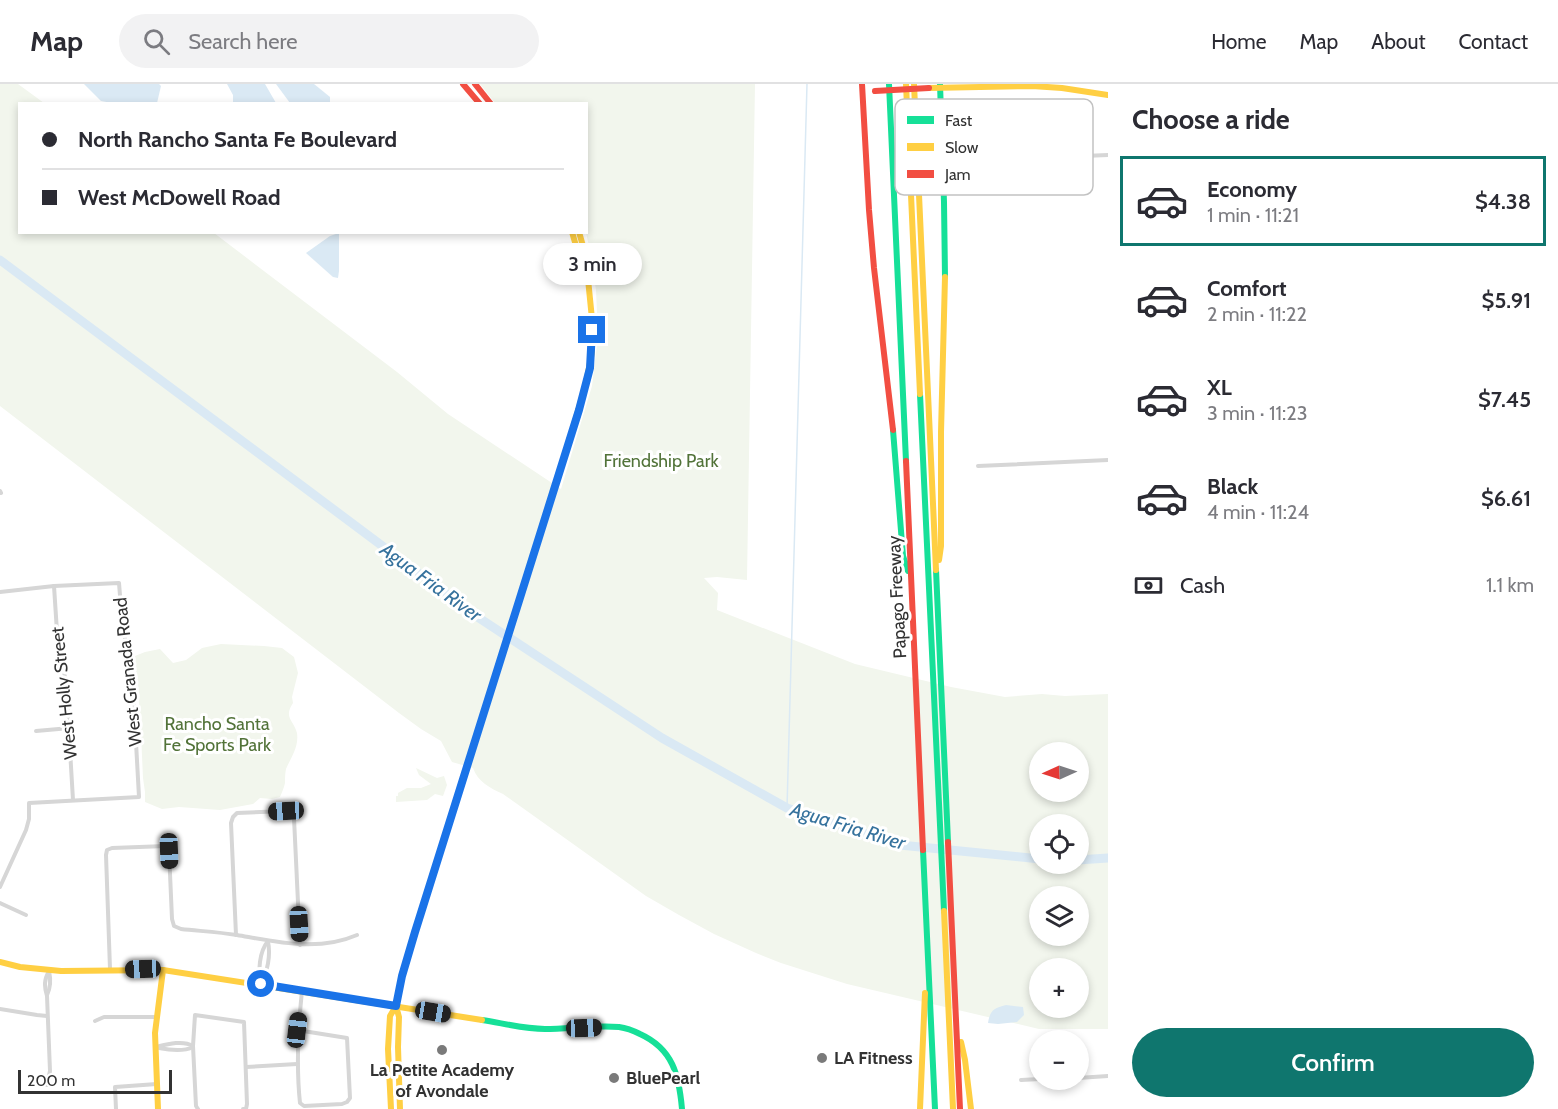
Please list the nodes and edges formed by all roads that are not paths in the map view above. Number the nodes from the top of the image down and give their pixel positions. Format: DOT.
graph roads {
  1 [pos="462,84"];
  2 [pos="475,84"];
  3 [pos="889,84"];
  4 [pos="906,84"];
  5 [pos="914,84"];
  6 [pos="940,86"];
  7 [pos="862,88"];
  8 [pos="1108,95"];
  9 [pos="907,99"];
  10 [pos="915,99"];
  11 [pos="478,102"];
  12 [pos="489,102"];
  13 [pos="1108,155"];
  14 [pos="1093,156"];
  15 [pos="911,195"];
  16 [pos="919,195"];
  17 [pos="944,195"];
  18 [pos="573,234"];
  19 [pos="580,234"];
  20 [pos="588,279"];
  21 [pos="1108,460"];
  22 [pos="978,466"];
  23 [pos="936,573"];
  24 [pos="911,581"];
  25 [pos="54,586"];
  26 [pos="0,592"];
  27 [pos="70,728"];
  28 [pos="36,730"];
  29 [pos="74,800"];
  30 [pos="0,887"];
  31 [pos="0,903"];
  32 [pos="26,915"];
  33 [pos="236,935"];
  34 [pos="357,935"];
  35 [pos="268,941"];
  36 [pos="300,945"];
  37 [pos="0,962"];
  38 [pos="110,969"];
  39 [pos="49,970"];
  40 [pos="164,970"];
  41 [pos="261,984"];
  42 [pos="302,990"];
  43 [pos="396,1006"];
  44 [pos="0,1009"];
  45 [pos="47,1016"];
  46 [pos="156,1017"];
  47 [pos="928,1020"];
  48 [pos="95,1021"];
  49 [pos="957,1026"];
  50 [pos="297,1030"];
  51 [pos="193,1046"];
  52 [pos="155,1047"];
  53 [pos="297,1064"];
  54 [pos="246,1067"];
  55 [pos="1108,1076"];
  56 [pos="1089,1077"];
  57 [pos="1021,1080"];
  58 [pos="1029,1080"];
  59 [pos="157,1084"];
  60 [pos="47,1085"];
  61 [pos="116,1109"];
  62 [pos="158,1109"];
  63 [pos="198,1109"];
  64 [pos="245,1109"];
  65 [pos="391,1109"];
  66 [pos="400,1109"];
  67 [pos="682,1109"];
  68 [pos="920,1109"];
  69 [pos="935,1109"];
  70 [pos="952,1109"];
  71 [pos="960,1109"];
  72 [pos="971,1109"];
  1 -- 11 [label="main road"];
  2 -- 12 [label="main road"];
  3 -- 24 [label="main road, Papago Freeway"];
  4 -- 9 [label="main road"];
  5 -- 10 [label="main road"];
  6 -- 7 [label="main road, bridge"];
  6 -- 8 [label="main road"];
  7 -- 24 [label="main road"];
  13 -- 14 [label="street"];
  15 -- 70 [label="main road"];
  16 -- 23 [label="main road"];
  17 -- 23 [label="main road"];
  18 -- 20 [label="main road"];
  19 -- 20 [label="main road"];
  20 -- 43 [label="main road"];
  21 -- 22 [label="street"];
  23 -- 49 [label="main road"];
  24 -- 47 [label="main road, Papago Freeway"];
  25 -- 26 [label="street"];
  25 -- 27 [label="street, West Holly Street"];
  25 -- 29 [label="street, West Granada Road"];
  27 -- 28 [label="street"];
  27 -- 29 [label="street, West Holly Street"];
  29 -- 30 [label="street"];
  31 -- 32 [label="street"];
  33 -- 35 [label="street"];
  33 -- 36 [label="street"];
  33 -- 38 [label="street"];
  34 -- 36 [label="street"];
  35 -- 36 [label="street"];
  35 -- 41 [label="street"];
  37 -- 39 [label="main road"];
  38 -- 39 [label="main road"];
  38 -- 40 [label="main road"];
  39 -- 45 [label="street"];
  40 -- 41 [label="main road"];
  40 -- 46 [label="main road"];
  41 -- 42 [label="main road"];
  42 -- 43 [label="main road"];
  42 -- 50 [label="street"];
  43 -- 65 [label="main road"];
  43 -- 66 [label="main road"];
  43 -- 67 [label="main road"];
  44 -- 45 [label="street"];
  45 -- 60 [label="street"];
  46 -- 48 [label="street"];
  46 -- 52 [label="main road"];
  47 -- 68 [label="main road"];
  47 -- 69 [label="main road, Papago Freeway"];
  49 -- 71 [label="main road"];
  49 -- 72 [label="main road"];
  50 -- 53 [label="street"];
  50 -- 53 [label="street"];
  51 -- 52 [label="street"];
  51 -- 54 [label="street"];
  51 -- 63 [label="street"];
  52 -- 59 [label="main road"];
  53 -- 54 [label="street"];
  54 -- 64 [label="street"];
  55 -- 56 [label="street"];
  57 -- 58 [label="street"];
  59 -- 61 [label="street"];
  59 -- 62 [label="main road"];
}
